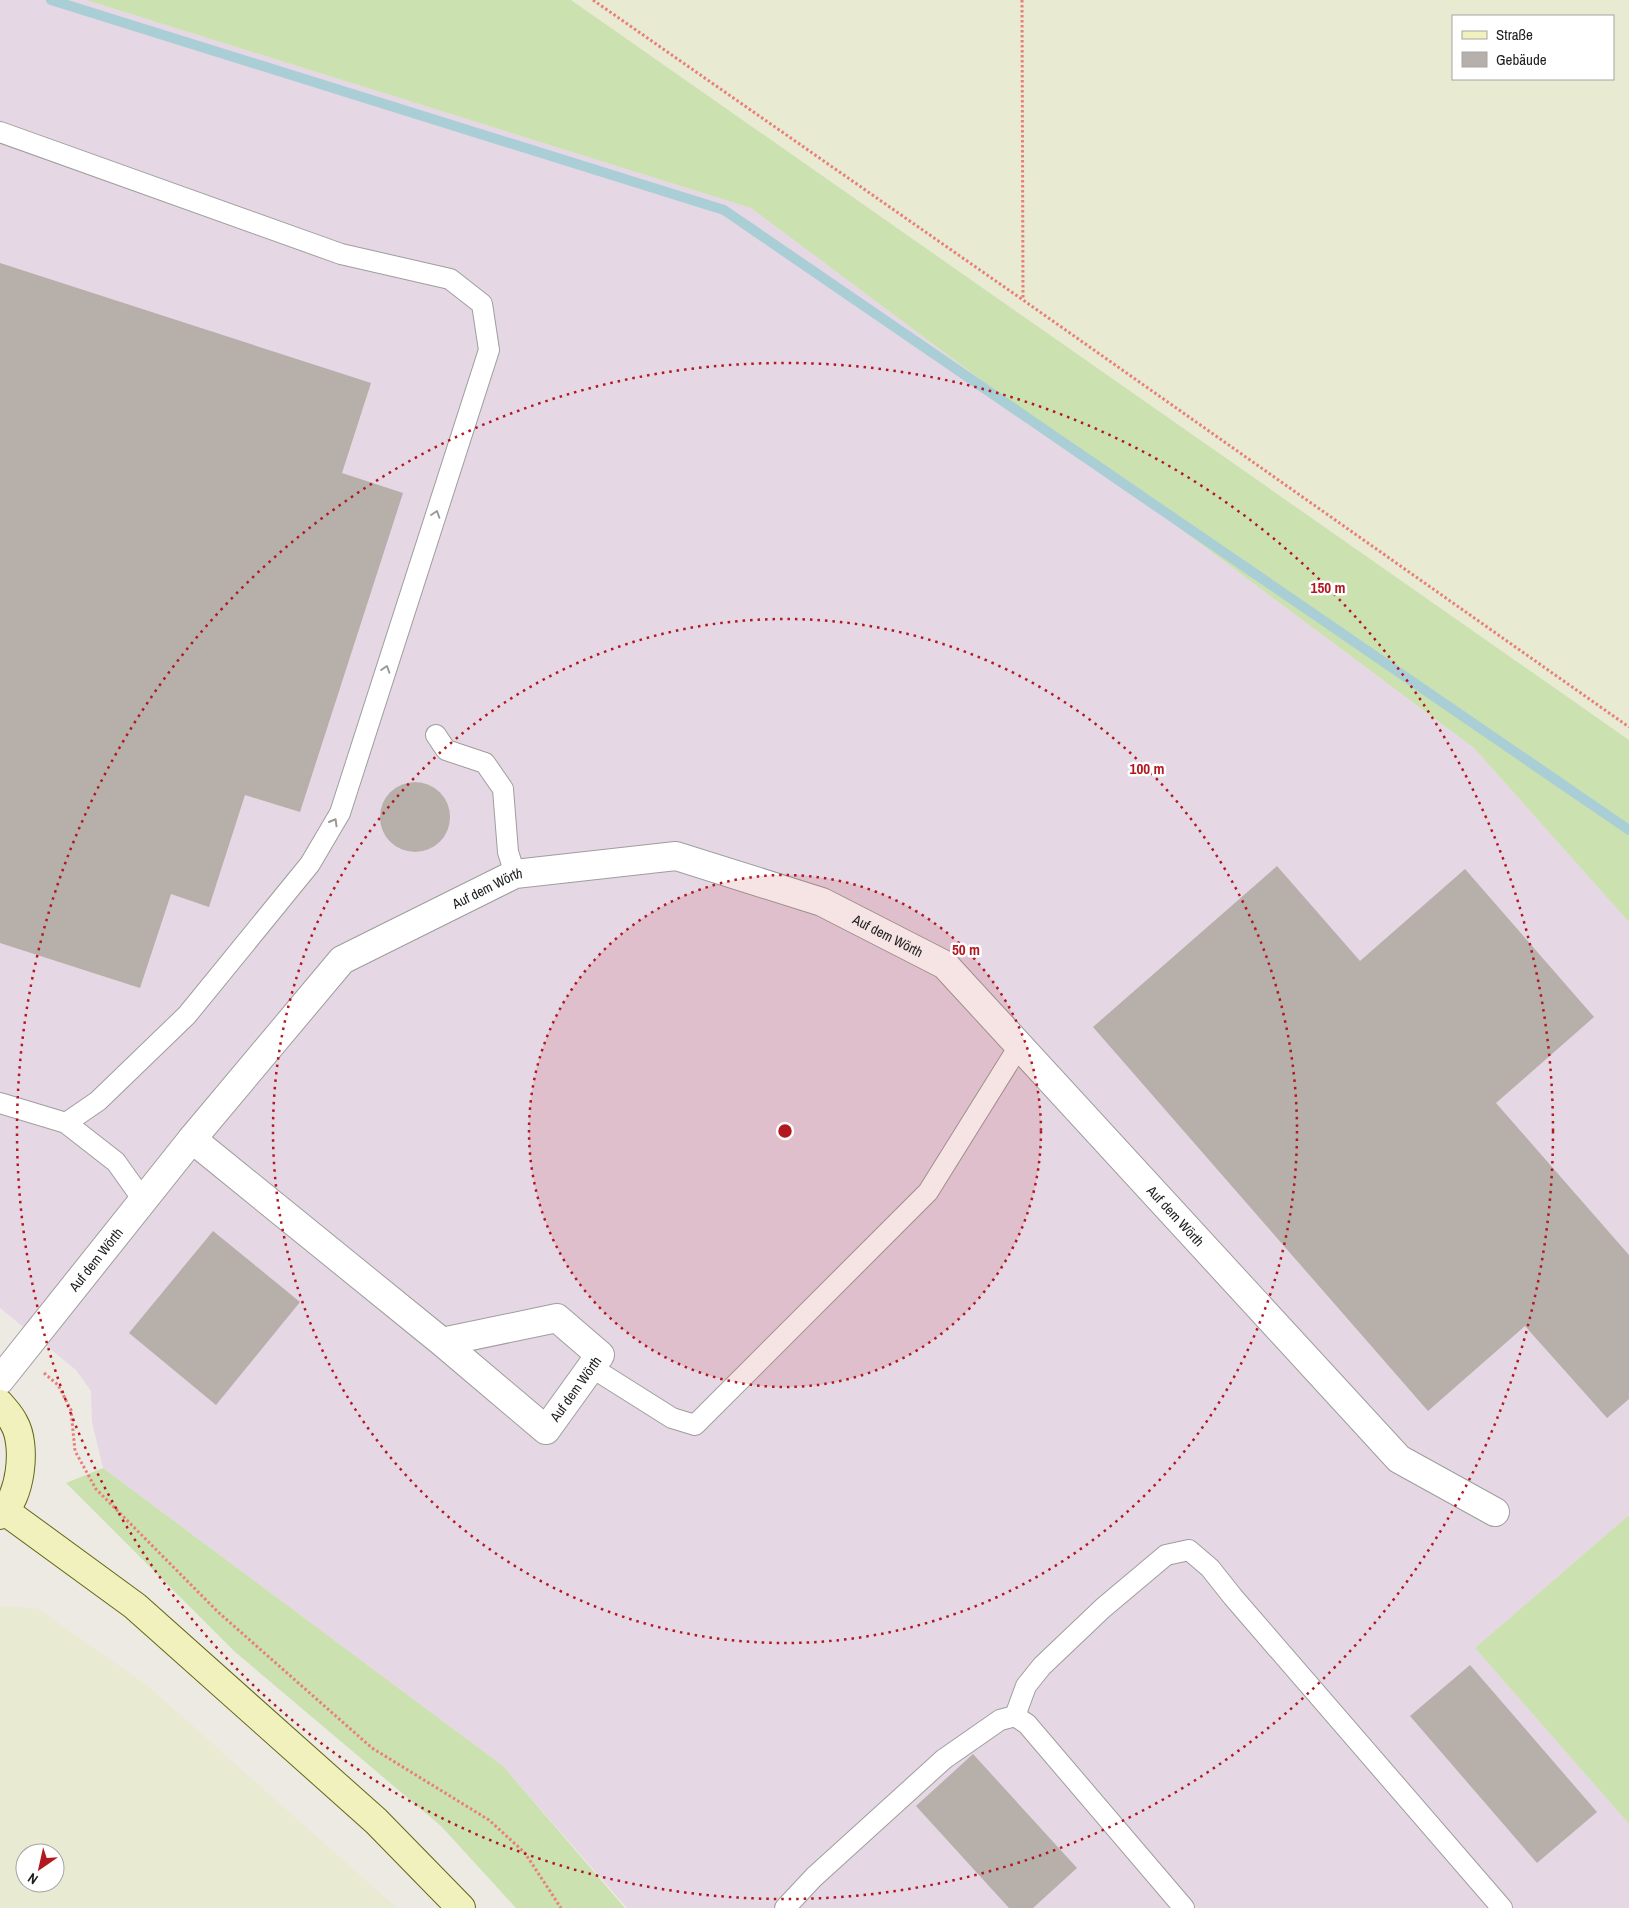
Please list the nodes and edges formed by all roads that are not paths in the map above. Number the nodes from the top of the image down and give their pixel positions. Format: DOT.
graph roads {
  1 [pos="0,132"];
  2 [pos="436,735"];
  3 [pos="515,874"];
  4 [pos="1019,1046"];
  5 [pos="0,1103"];
  6 [pos="66,1123"];
  7 [pos="192,1139"];
  8 [pos="143,1200"];
  9 [pos="442,1342"];
  10 [pos="591,1367"];
  11 [pos="0,1380"];
  12 [pos="0,1404"];
  13 [pos="1495,1512"];
  14 [pos="3,1513"];
  15 [pos="1015,1716"];
  16 [pos="461,1908"];
  17 [pos="786,1908"];
  18 [pos="1184,1908"];
  19 [pos="1502,1908"];
  6 -- 1 [label="lane, one-way"];
  2 -- 3 [label="lane"];
  3 -- 4 [label="street, Auf dem Wörth"];
  3 -- 7 [label="street, Auf dem Wörth"];
  4 -- 10 [label="lane"];
  4 -- 13 [label="street, Auf dem Wörth"];
  5 -- 6 [label="lane"];
  6 -- 8 [label="lane"];
  7 -- 8 [label="street, Auf dem Wörth"];
  7 -- 9 [label="street, Auf dem Wörth"];
  8 -- 11 [label="street, Auf dem Wörth"];
  9 -- 10 [label="street, Auf dem Wörth"];
  9 -- 10 [label="street, Auf dem Wörth"];
  12 -- 14 [label="street"];
  14 -- 16 [label="street"];
  15 -- 17 [label="lane"];
  15 -- 18 [label="lane"];
  15 -- 19 [label="lane"];
}
